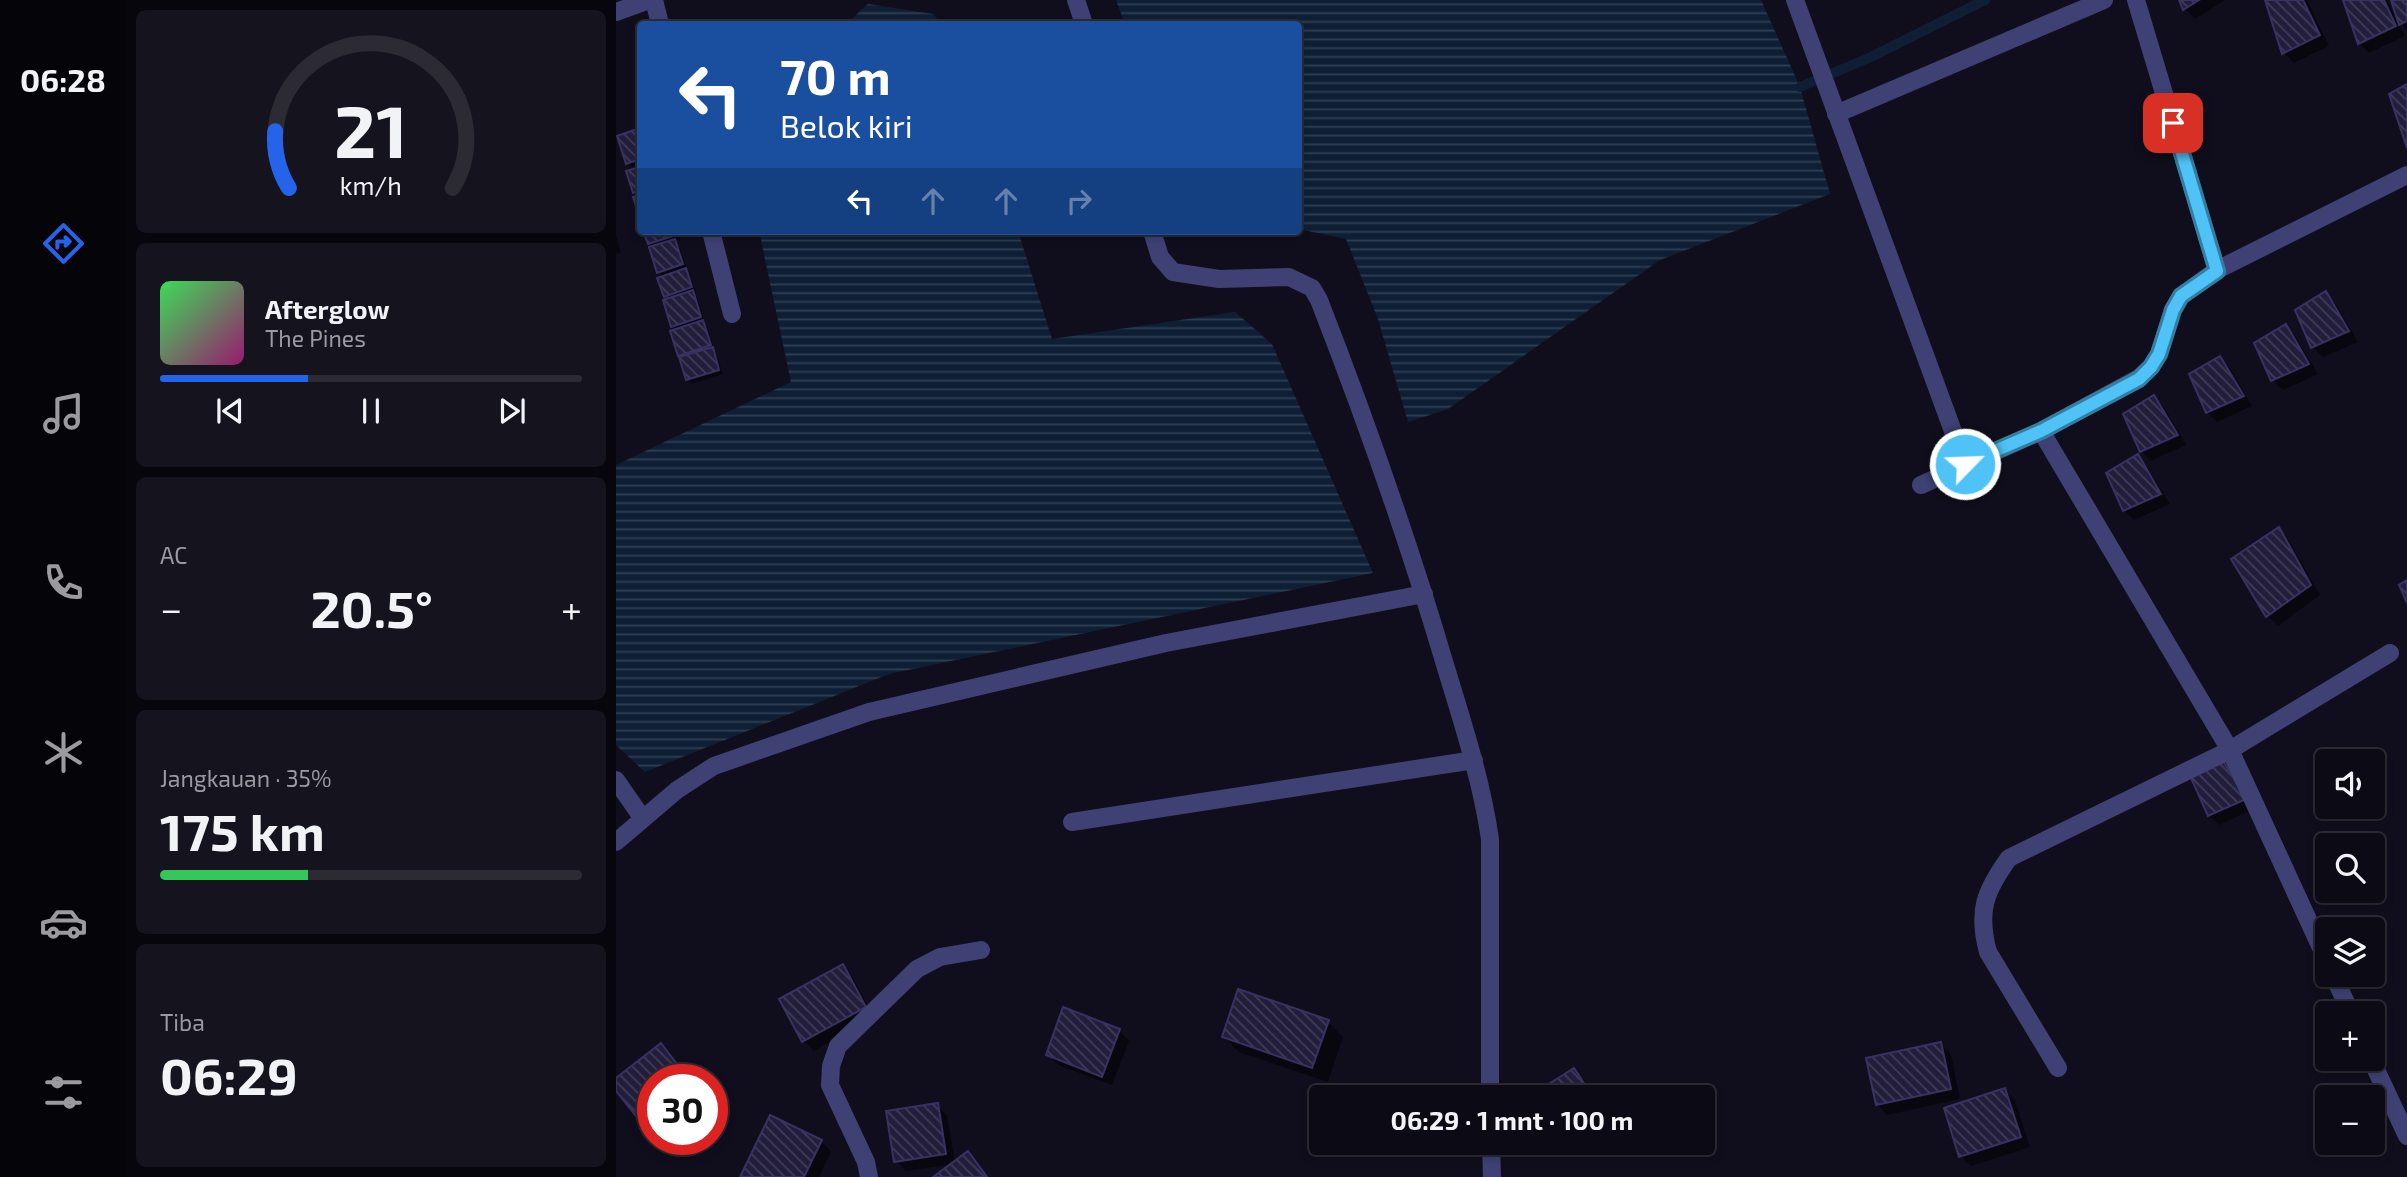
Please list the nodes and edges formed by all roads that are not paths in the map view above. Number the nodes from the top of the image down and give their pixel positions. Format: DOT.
graph roads {
  1 [pos="651,0"];
  2 [pos="1076,0"];
  3 [pos="1795,0"];
  4 [pos="2104,0"];
  5 [pos="2136,0"];
  6 [pos="616,12"];
  7 [pos="659,21"];
  8 [pos="1083,21"];
  9 [pos="1833,108"];
  10 [pos="2407,174"];
  11 [pos="712,235"];
  12 [pos="1153,235"];
  13 [pos="2217,271"];
  14 [pos="732,314"];
  15 [pos="2041,431"];
  16 [pos="1965,464"];
  17 [pos="1921,485"];
  18 [pos="1424,594"];
  19 [pos="2390,653"];
  20 [pos="2230,750"];
  21 [pos="1474,760"];
  22 [pos="616,780"];
  23 [pos="643,819"];
  24 [pos="1072,822"];
  25 [pos="616,842"];
  26 [pos="2315,935"];
  27 [pos="981,950"];
  28 [pos="2058,1068"];
  29 [pos="2377,1071"];
  30 [pos="1490,1085"];
  31 [pos="2407,1136"];
  32 [pos="1491,1155"];
  33 [pos="869,1177"];
  34 [pos="1492,1177"];
  1 -- 6 [label="street"];
  1 -- 7 [label="street"];
  2 -- 8 [label="street"];
  3 -- 9 [label="street"];
  4 -- 9 [label="street"];
  5 -- 13 [label="street"];
  9 -- 16 [label="street"];
  10 -- 13 [label="street"];
  11 -- 14 [label="street"];
  12 -- 18 [label="street"];
  13 -- 15 [label="street"];
  15 -- 16 [label="street"];
  15 -- 20 [label="street"];
  16 -- 17 [label="street"];
  18 -- 21 [label="street"];
  18 -- 23 [label="street"];
  19 -- 20 [label="street"];
  20 -- 26 [label="street"];
  20 -- 28 [label="street"];
  21 -- 24 [label="street"];
  21 -- 30 [label="street"];
  22 -- 23 [label="street"];
  23 -- 25 [label="street"];
  27 -- 33 [label="street"];
  29 -- 31 [label="street"];
  32 -- 34 [label="street"];
}
